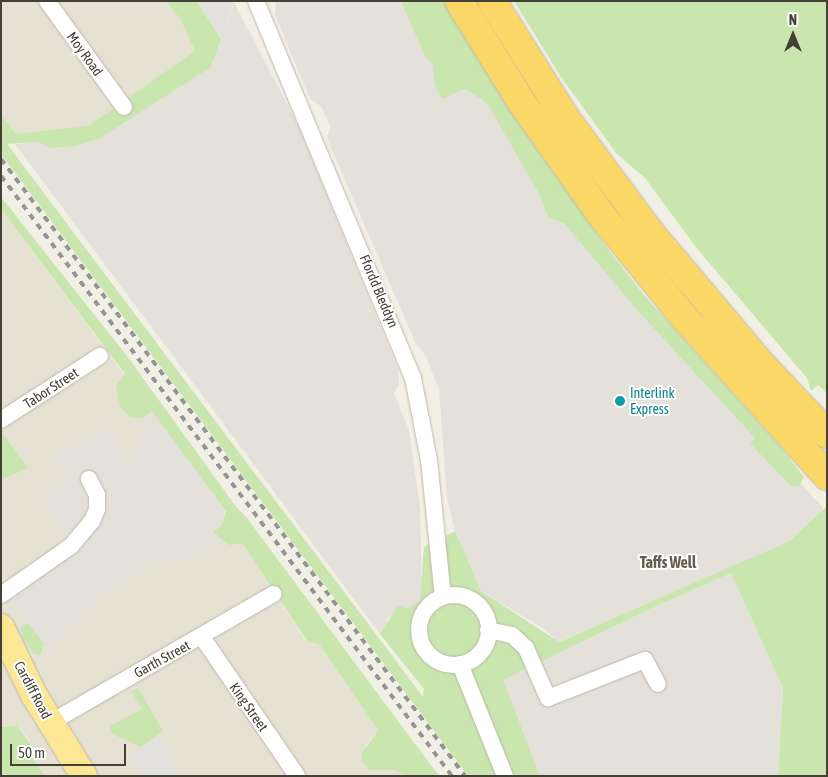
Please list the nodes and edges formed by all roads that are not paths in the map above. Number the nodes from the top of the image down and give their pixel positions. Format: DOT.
graph roads {
  1 [pos="47,1"];
  2 [pos="256,1"];
  3 [pos="460,1"];
  4 [pos="492,1"];
  5 [pos="124,107"];
  6 [pos="100,356"];
  7 [pos="1,420"];
  8 [pos="827,434"];
  9 [pos="827,476"];
  10 [pos="89,479"];
  11 [pos="273,594"];
  12 [pos="1,595"];
  13 [pos="443,596"];
  14 [pos="1,627"];
  15 [pos="488,630"];
  16 [pos="202,637"];
  17 [pos="460,664"];
  18 [pos="658,684"];
  19 [pos="50,723"];
  20 [pos="84,776"];
  21 [pos="297,776"];
  22 [pos="505,776"];
  1 -- 5 [label="street, Moy Road"];
  2 -- 13 [label="street, Ffordd Bleddyn"];
  3 -- 9 [label="highway"];
  4 -- 8 [label="highway"];
  6 -- 7 [label="street, Tabor Street"];
  10 -- 12 [label="street"];
  11 -- 16 [label="street, Garth Street"];
  13 -- 15 [label="street"];
  13 -- 17 [label="street"];
  14 -- 19 [label="main road, Cardiff Road"];
  15 -- 17 [label="street"];
  15 -- 18 [label="street"];
  16 -- 19 [label="street, Garth Street"];
  16 -- 21 [label="street, King Street"];
  17 -- 22 [label="street"];
  19 -- 20 [label="main road, Cardiff Road"];
}
